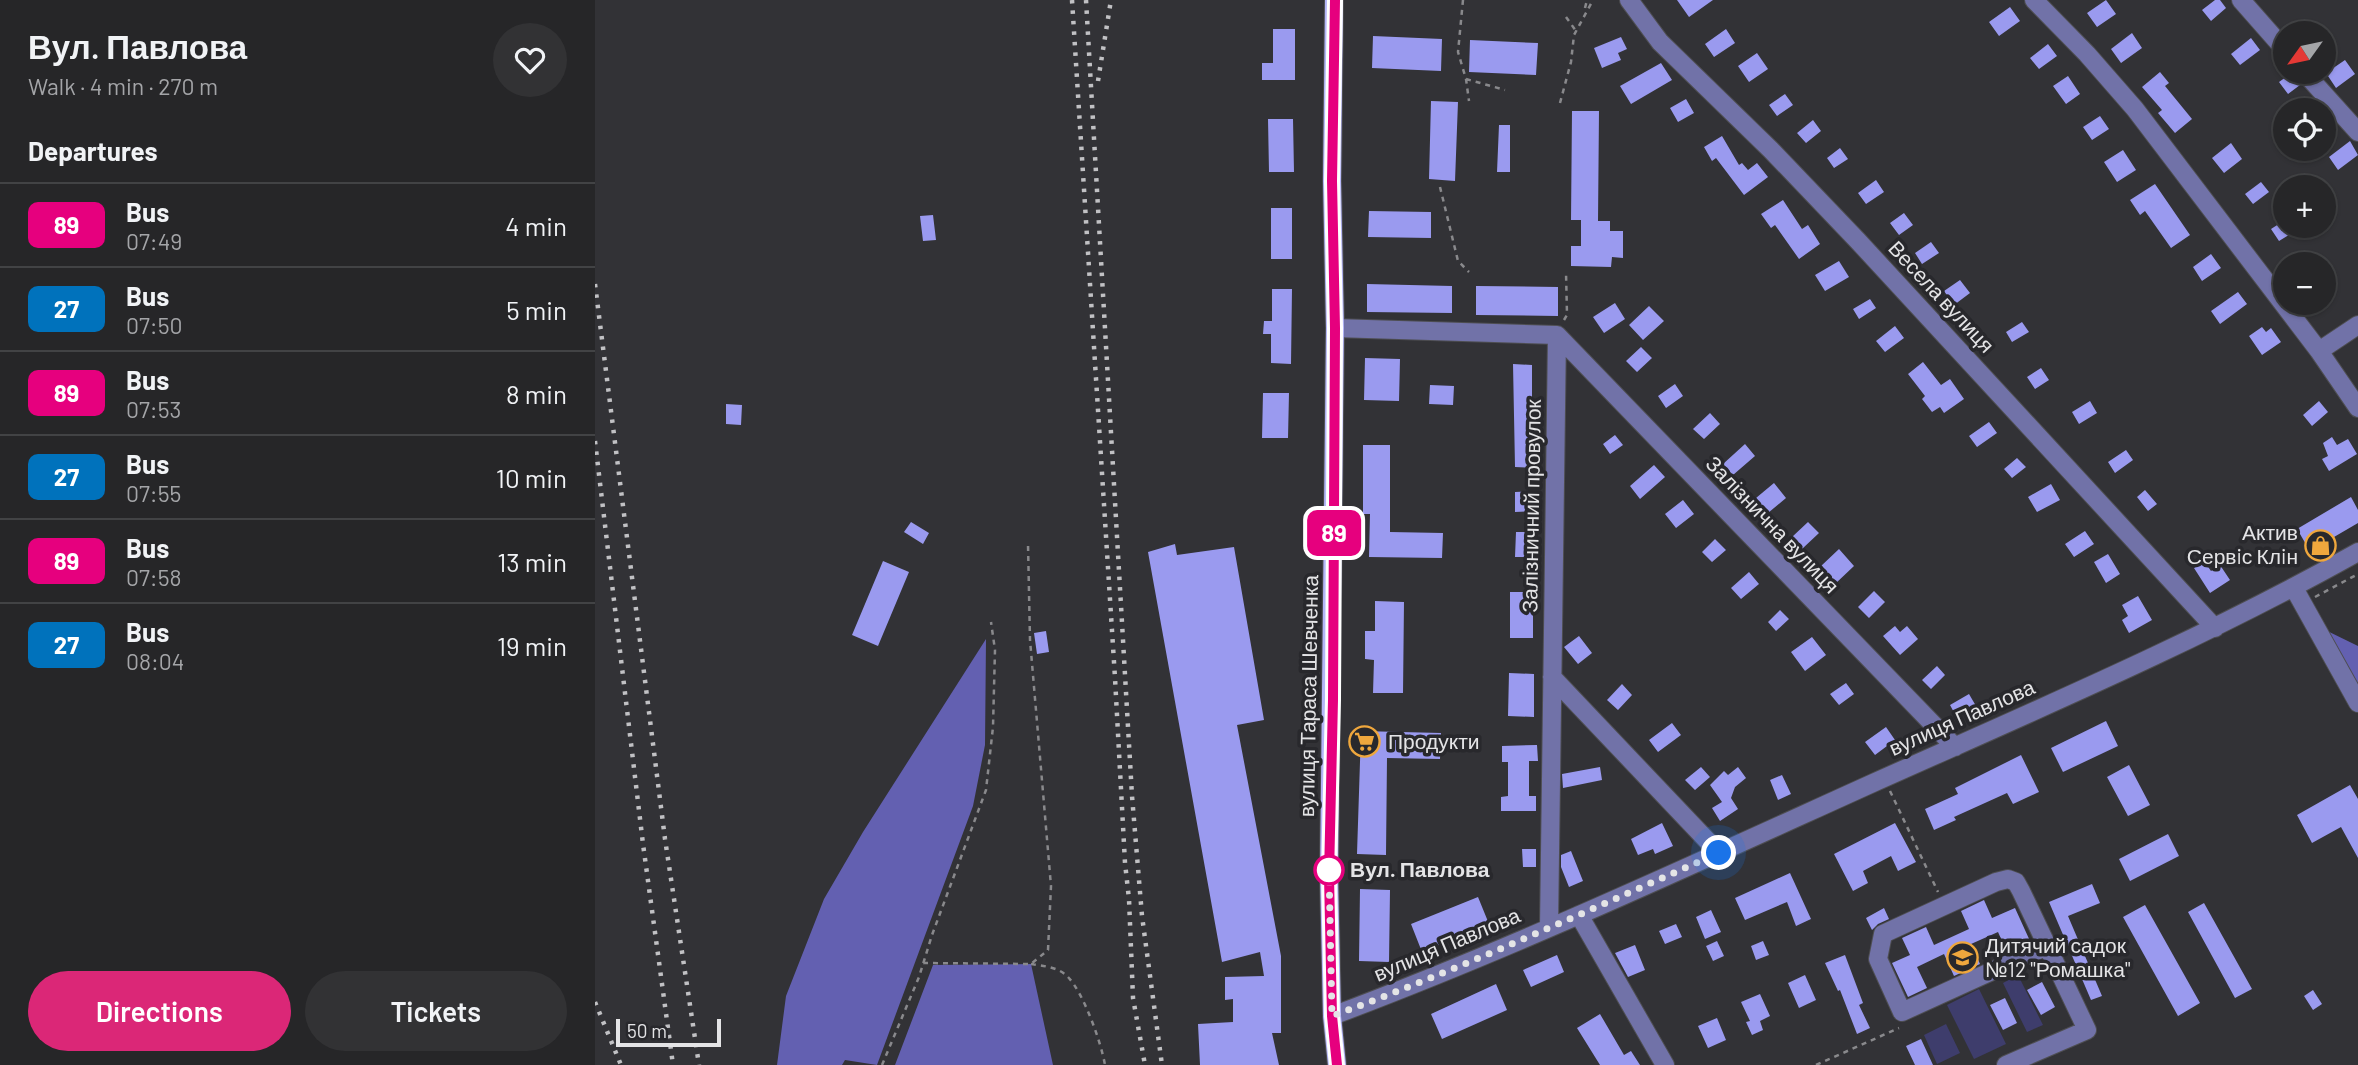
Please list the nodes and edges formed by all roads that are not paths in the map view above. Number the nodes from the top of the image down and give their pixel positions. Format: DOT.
graph roads {
  1 [pos="1335,0"];
  2 [pos="1629,0"];
  3 [pos="2034,0"];
  4 [pos="2241,0"];
  5 [pos="2273,36"];
  6 [pos="2315,84"];
  7 [pos="2358,132"];
  8 [pos="2358,325"];
  9 [pos="1335,328"];
  10 [pos="1557,335"];
  11 [pos="2319,351"];
  12 [pos="2358,408"];
  13 [pos="2358,552"];
  14 [pos="2298,596"];
  15 [pos="2215,628"];
  16 [pos="1552,677"];
  17 [pos="2358,703"];
  18 [pos="1955,747"];
  19 [pos="1719,853"];
  20 [pos="1579,915"];
  21 [pos="1549,927"];
  22 [pos="2047,946"];
  23 [pos="1332,1016"];
  24 [pos="1337,1065"];
  25 [pos="1665,1065"];
  26 [pos="2006,1065"];
  1 -- 9 [label="main road, вулиця Тараса Шевченка"];
  2 -- 15 [label="street, Весела вулиця"];
  3 -- 11 [label="street"];
  4 -- 5 [label="street"];
  6 -- 7 [label="street"];
  8 -- 11 [label="street"];
  9 -- 10 [label="street"];
  9 -- 23 [label="main road, вулиця Тараса Шевченка"];
  10 -- 16 [label="street, Залізничний провулок"];
  10 -- 18 [label="street, Залізнична вулиця"];
  11 -- 12 [label="street"];
  13 -- 14 [label="street, вулиця Павлова"];
  14 -- 15 [label="street, вулиця Павлова"];
  14 -- 17 [label="street"];
  15 -- 18 [label="street, вулиця Павлова"];
  16 -- 19 [label="street"];
  16 -- 21 [label="street, Залізничний провулок"];
  18 -- 19 [label="street, вулиця Павлова"];
  19 -- 20 [label="street, вулиця Павлова"];
  20 -- 21 [label="street, вулиця Павлова"];
  20 -- 25 [label="street"];
  21 -- 23 [label="street, вулиця Павлова"];
  22 -- 22 [label="street"];
  22 -- 26 [label="street"];
  23 -- 24 [label="main road, вулиця Тараса Шевченка"];
}
